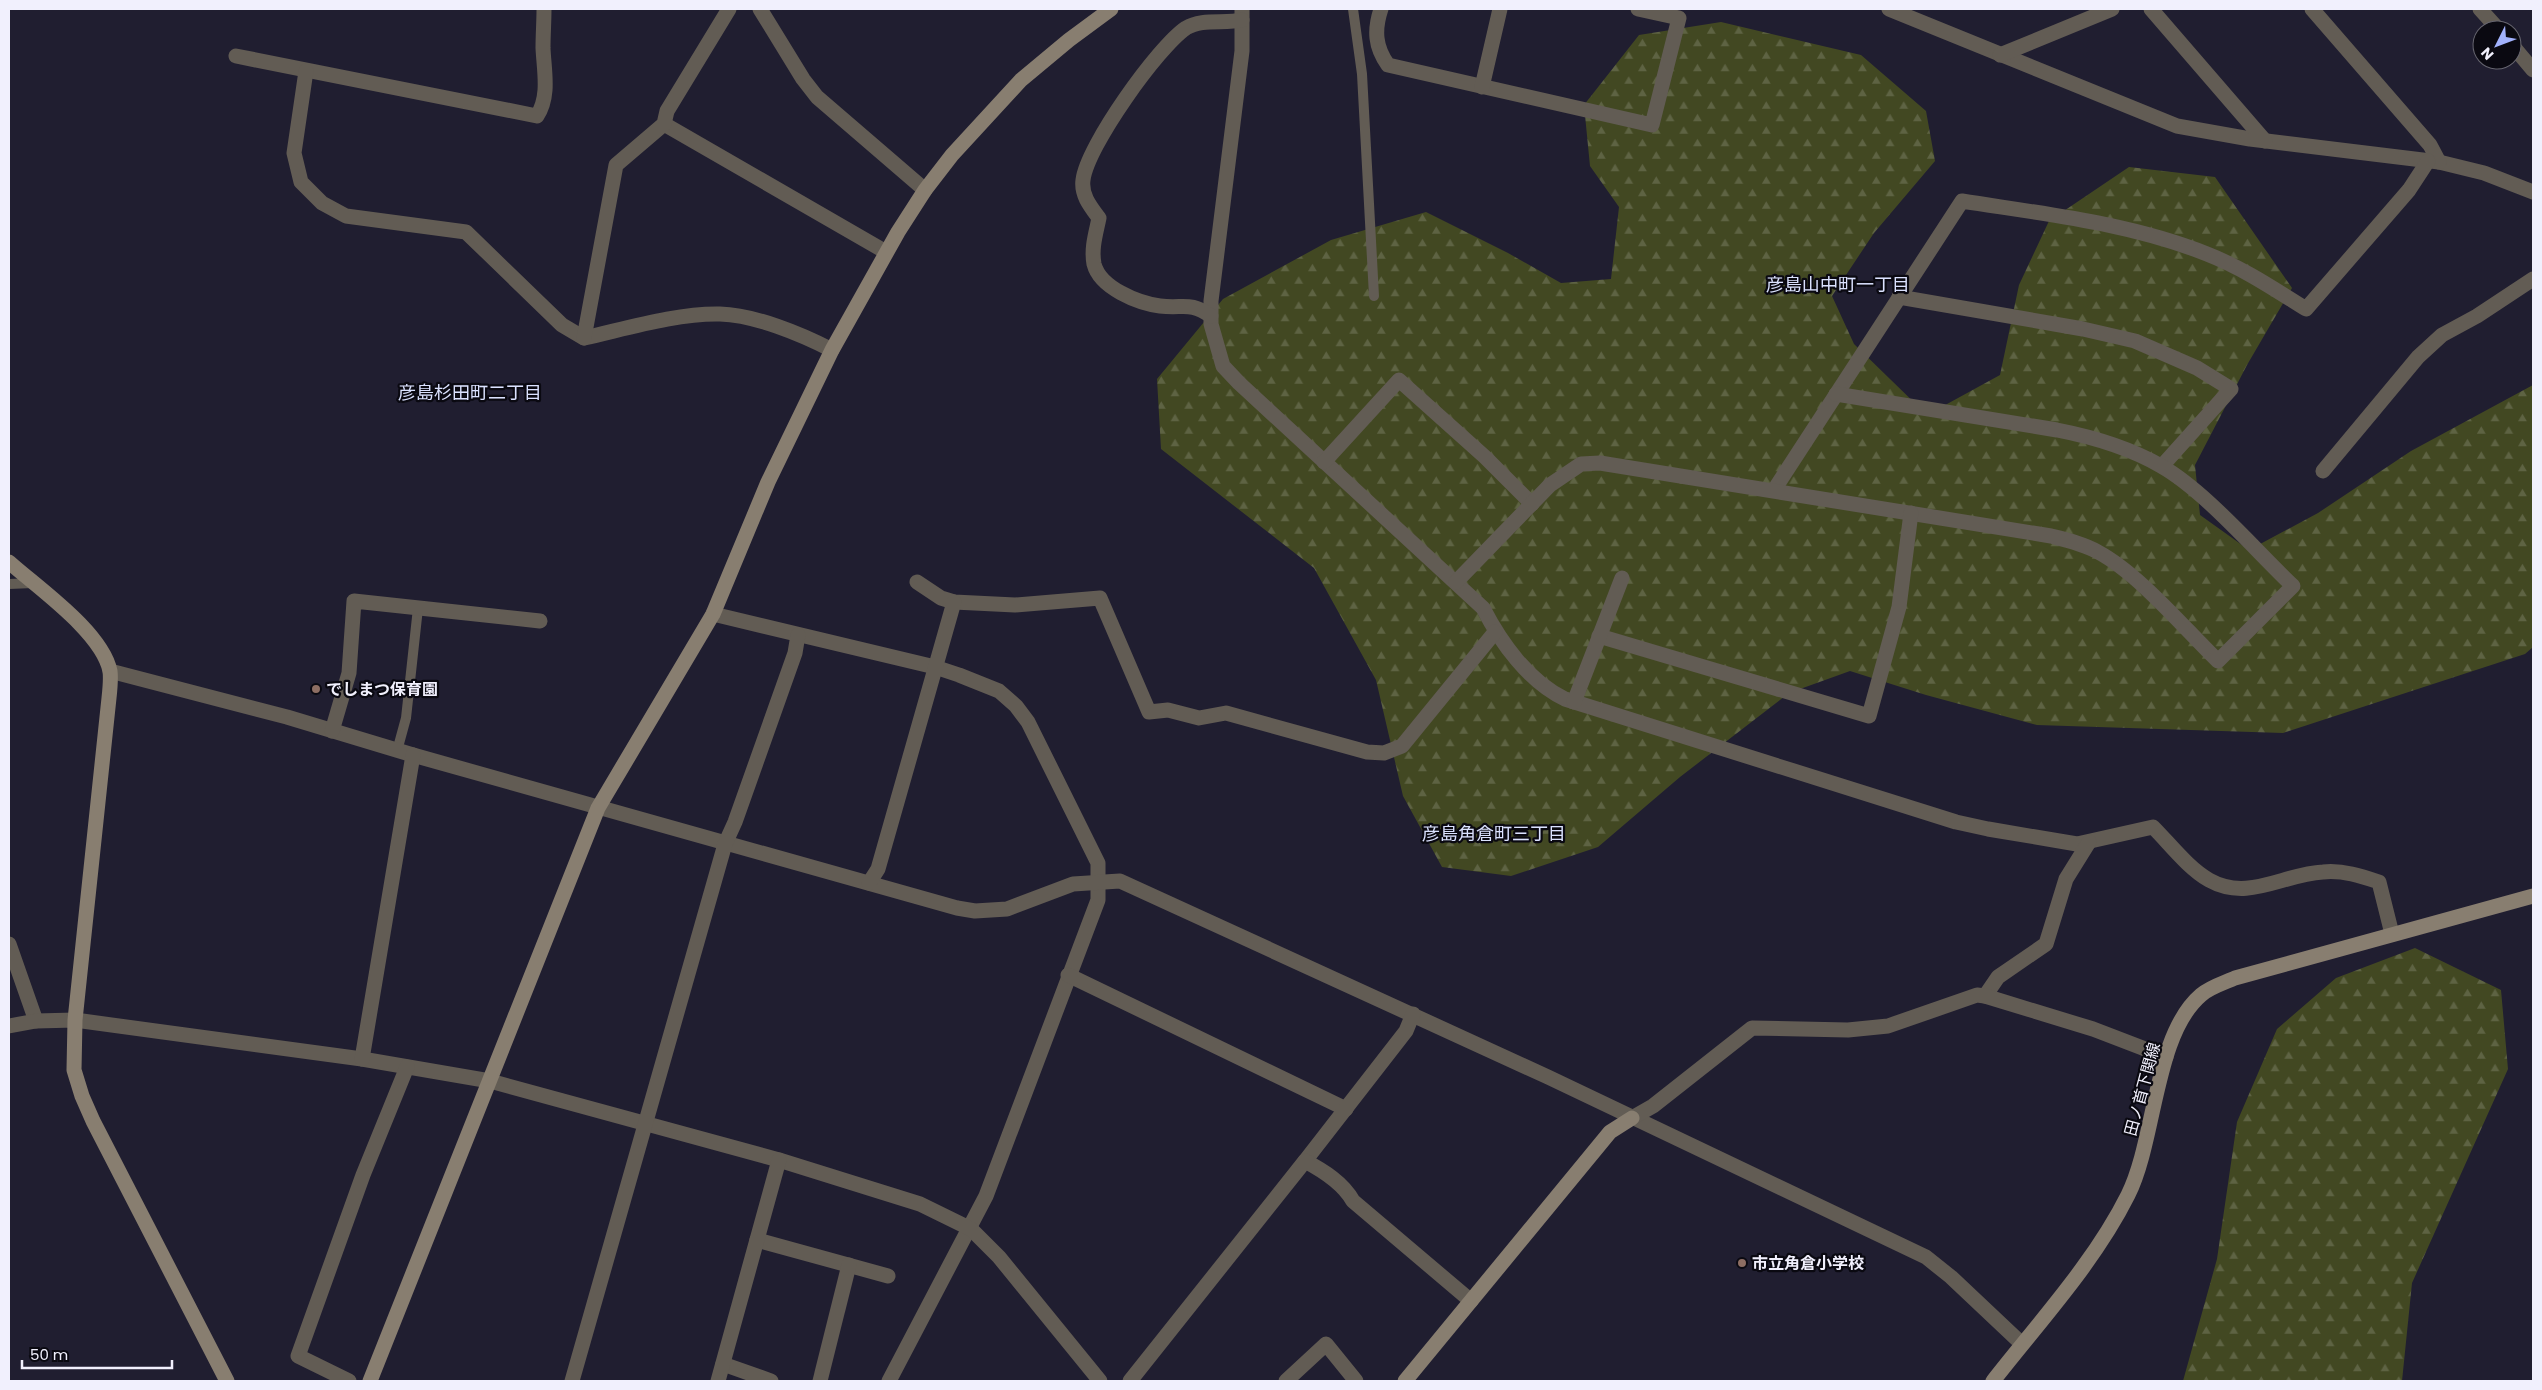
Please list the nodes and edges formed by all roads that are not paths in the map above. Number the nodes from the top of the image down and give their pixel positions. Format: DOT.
graph roads {
  1 [pos="544,9"];
  2 [pos="729,9"];
  3 [pos="760,9"];
  4 [pos="1111,9"];
  5 [pos="1353,9"];
  6 [pos="1381,9"];
  7 [pos="1500,9"];
  8 [pos="1638,9"];
  9 [pos="1889,9"];
  10 [pos="2112,9"];
  11 [pos="2151,9"];
  12 [pos="2312,9"];
  13 [pos="2480,9"];
  14 [pos="1242,14"];
  15 [pos="2490,20"];
  16 [pos="2000,55"];
  17 [pos="236,56"];
  18 [pos="2522,57"];
  19 [pos="2533,70"];
  20 [pos="306,71"];
  21 [pos="1482,86"];
  22 [pos="664,124"];
  23 [pos="2265,141"];
  24 [pos="2434,161"];
  25 [pos="924,190"];
  26 [pos="2533,192"];
  27 [pos="886,252"];
  28 [pos="2533,279"];
  29 [pos="1374,296"];
  30 [pos="1899,297"];
  31 [pos="1211,316"];
  32 [pos="584,338"];
  33 [pos="832,350"];
  34 [pos="1836,394"];
  35 [pos="1324,462"];
  36 [pos="2162,466"];
  37 [pos="2323,471"];
  38 [pos="1774,490"];
  39 [pos="1532,504"];
  40 [pos="1910,513"];
  41 [pos="9,562"];
  42 [pos="1622,578"];
  43 [pos="917,582"];
  44 [pos="1456,582"];
  45 [pos="33,583"];
  46 [pos="9,584"];
  47 [pos="954,602"];
  48 [pos="418,608"];
  49 [pos="713,614"];
  50 [pos="540,621"];
  51 [pos="1496,632"];
  52 [pos="798,635"];
  53 [pos="1599,636"];
  54 [pos="935,667"];
  55 [pos="110,671"];
  56 [pos="1574,702"];
  57 [pos="332,731"];
  58 [pos="397,751"];
  59 [pos="413,755"];
  60 [pos="598,808"];
  61 [pos="2088,842"];
  62 [pos="725,844"];
  63 [pos="1100,882"];
  64 [pos="869,883"];
  65 [pos="2533,896"];
  66 [pos="2392,934"];
  67 [pos="9,944"];
  68 [pos="1068,976"];
  69 [pos="1985,996"];
  70 [pos="1413,1014"];
  71 [pos="74,1020"];
  72 [pos="36,1021"];
  73 [pos="9,1026"];
  74 [pos="2166,1057"];
  75 [pos="362,1059"];
  76 [pos="407,1067"];
  77 [pos="490,1081"];
  78 [pos="1346,1108"];
  79 [pos="1632,1118"];
  80 [pos="646,1123"];
  81 [pos="779,1160"];
  82 [pos="1305,1161"];
  83 [pos="971,1229"];
  84 [pos="757,1240"];
  85 [pos="850,1265"];
  86 [pos="888,1276"];
  87 [pos="1471,1301"];
  88 [pos="2022,1344"];
  89 [pos="722,1364"];
  90 [pos="227,1381"];
  91 [pos="349,1381"];
  92 [pos="370,1381"];
  93 [pos="572,1381"];
  94 [pos="718,1381"];
  95 [pos="771,1381"];
  96 [pos="820,1381"];
  97 [pos="889,1381"];
  98 [pos="1100,1381"];
  99 [pos="1130,1381"];
  100 [pos="1286,1381"];
  101 [pos="1356,1381"];
  102 [pos="1405,1381"];
  103 [pos="1992,1381"];
  1 -- 20 [label="street"];
  2 -- 22 [label="street"];
  3 -- 25 [label="street"];
  4 -- 25 [label="street"];
  5 -- 29 [label="lane"];
  6 -- 21 [label="street"];
  7 -- 21 [label="street"];
  8 -- 21 [label="street"];
  9 -- 16 [label="street"];
  10 -- 16 [label="street"];
  11 -- 23 [label="street"];
  12 -- 24 [label="street"];
  13 -- 15 [label="street"];
  14 -- 31 [label="street"];
  14 -- 31 [label="street"];
  16 -- 23 [label="street"];
  17 -- 20 [label="street"];
  18 -- 19 [label="street"];
  20 -- 32 [label="street"];
  22 -- 27 [label="street"];
  22 -- 32 [label="street"];
  23 -- 24 [label="street"];
  24 -- 26 [label="street"];
  24 -- 30 [label="street"];
  25 -- 27 [label="street"];
  27 -- 33 [label="street"];
  28 -- 37 [label="street"];
  30 -- 34 [label="street"];
  30 -- 36 [label="street"];
  31 -- 35 [label="street"];
  32 -- 33 [label="street"];
  33 -- 49 [label="street"];
  34 -- 36 [label="street"];
  34 -- 38 [label="street"];
  35 -- 39 [label="street"];
  35 -- 44 [label="street"];
  36 -- 40 [label="street"];
  38 -- 39 [label="street"];
  38 -- 40 [label="street"];
  39 -- 44 [label="street"];
  40 -- 53 [label="street"];
  41 -- 45 [label="street"];
  42 -- 53 [label="street"];
  43 -- 47 [label="street"];
  44 -- 51 [label="street"];
  45 -- 46 [label="lane"];
  45 -- 55 [label="street"];
  47 -- 51 [label="street"];
  47 -- 54 [label="street"];
  48 -- 50 [label="street"];
  48 -- 57 [label="street"];
  48 -- 58 [label="lane"];
  49 -- 52 [label="street"];
  49 -- 60 [label="street"];
  51 -- 56 [label="street"];
  52 -- 54 [label="street"];
  52 -- 62 [label="street"];
  53 -- 56 [label="street"];
  54 -- 63 [label="street"];
  54 -- 64 [label="street"];
  55 -- 57 [label="street"];
  55 -- 71 [label="street"];
  56 -- 61 [label="street"];
  57 -- 58 [label="street"];
  58 -- 59 [label="street"];
  59 -- 60 [label="street"];
  59 -- 75 [label="street"];
  60 -- 62 [label="street"];
  60 -- 77 [label="street"];
  61 -- 66 [label="street"];
  61 -- 69 [label="street"];
  62 -- 64 [label="street"];
  62 -- 80 [label="street"];
  63 -- 64 [label="street"];
  63 -- 68 [label="street"];
  63 -- 70 [label="street"];
  65 -- 66 [label="street, 田ノ首下関線"];
  66 -- 74 [label="street, 田ノ首下関線"];
  67 -- 72 [label="street"];
  68 -- 78 [label="street"];
  68 -- 83 [label="street"];
  69 -- 74 [label="street"];
  69 -- 79 [label="street"];
  70 -- 78 [label="street"];
  70 -- 79 [label="street"];
  71 -- 72 [label="street"];
  71 -- 75 [label="street"];
  71 -- 90 [label="street"];
  72 -- 73 [label="street"];
  74 -- 88 [label="street, 田ノ首下関線"];
  75 -- 76 [label="street"];
  76 -- 77 [label="street"];
  76 -- 91 [label="street"];
  77 -- 80 [label="street"];
  77 -- 92 [label="street"];
  78 -- 82 [label="street"];
  79 -- 87 [label="street"];
  79 -- 88 [label="street"];
  80 -- 81 [label="street"];
  80 -- 93 [label="street"];
  81 -- 83 [label="street"];
  81 -- 84 [label="street"];
  82 -- 87 [label="street"];
  82 -- 99 [label="street"];
  83 -- 97 [label="street"];
  83 -- 98 [label="street"];
  84 -- 85 [label="street"];
  84 -- 89 [label="street"];
  85 -- 86 [label="street"];
  85 -- 96 [label="street"];
  87 -- 102 [label="street"];
  88 -- 103 [label="street, 田ノ首下関線"];
  89 -- 94 [label="street"];
  89 -- 95 [label="street"];
  100 -- 101 [label="street"];
}
